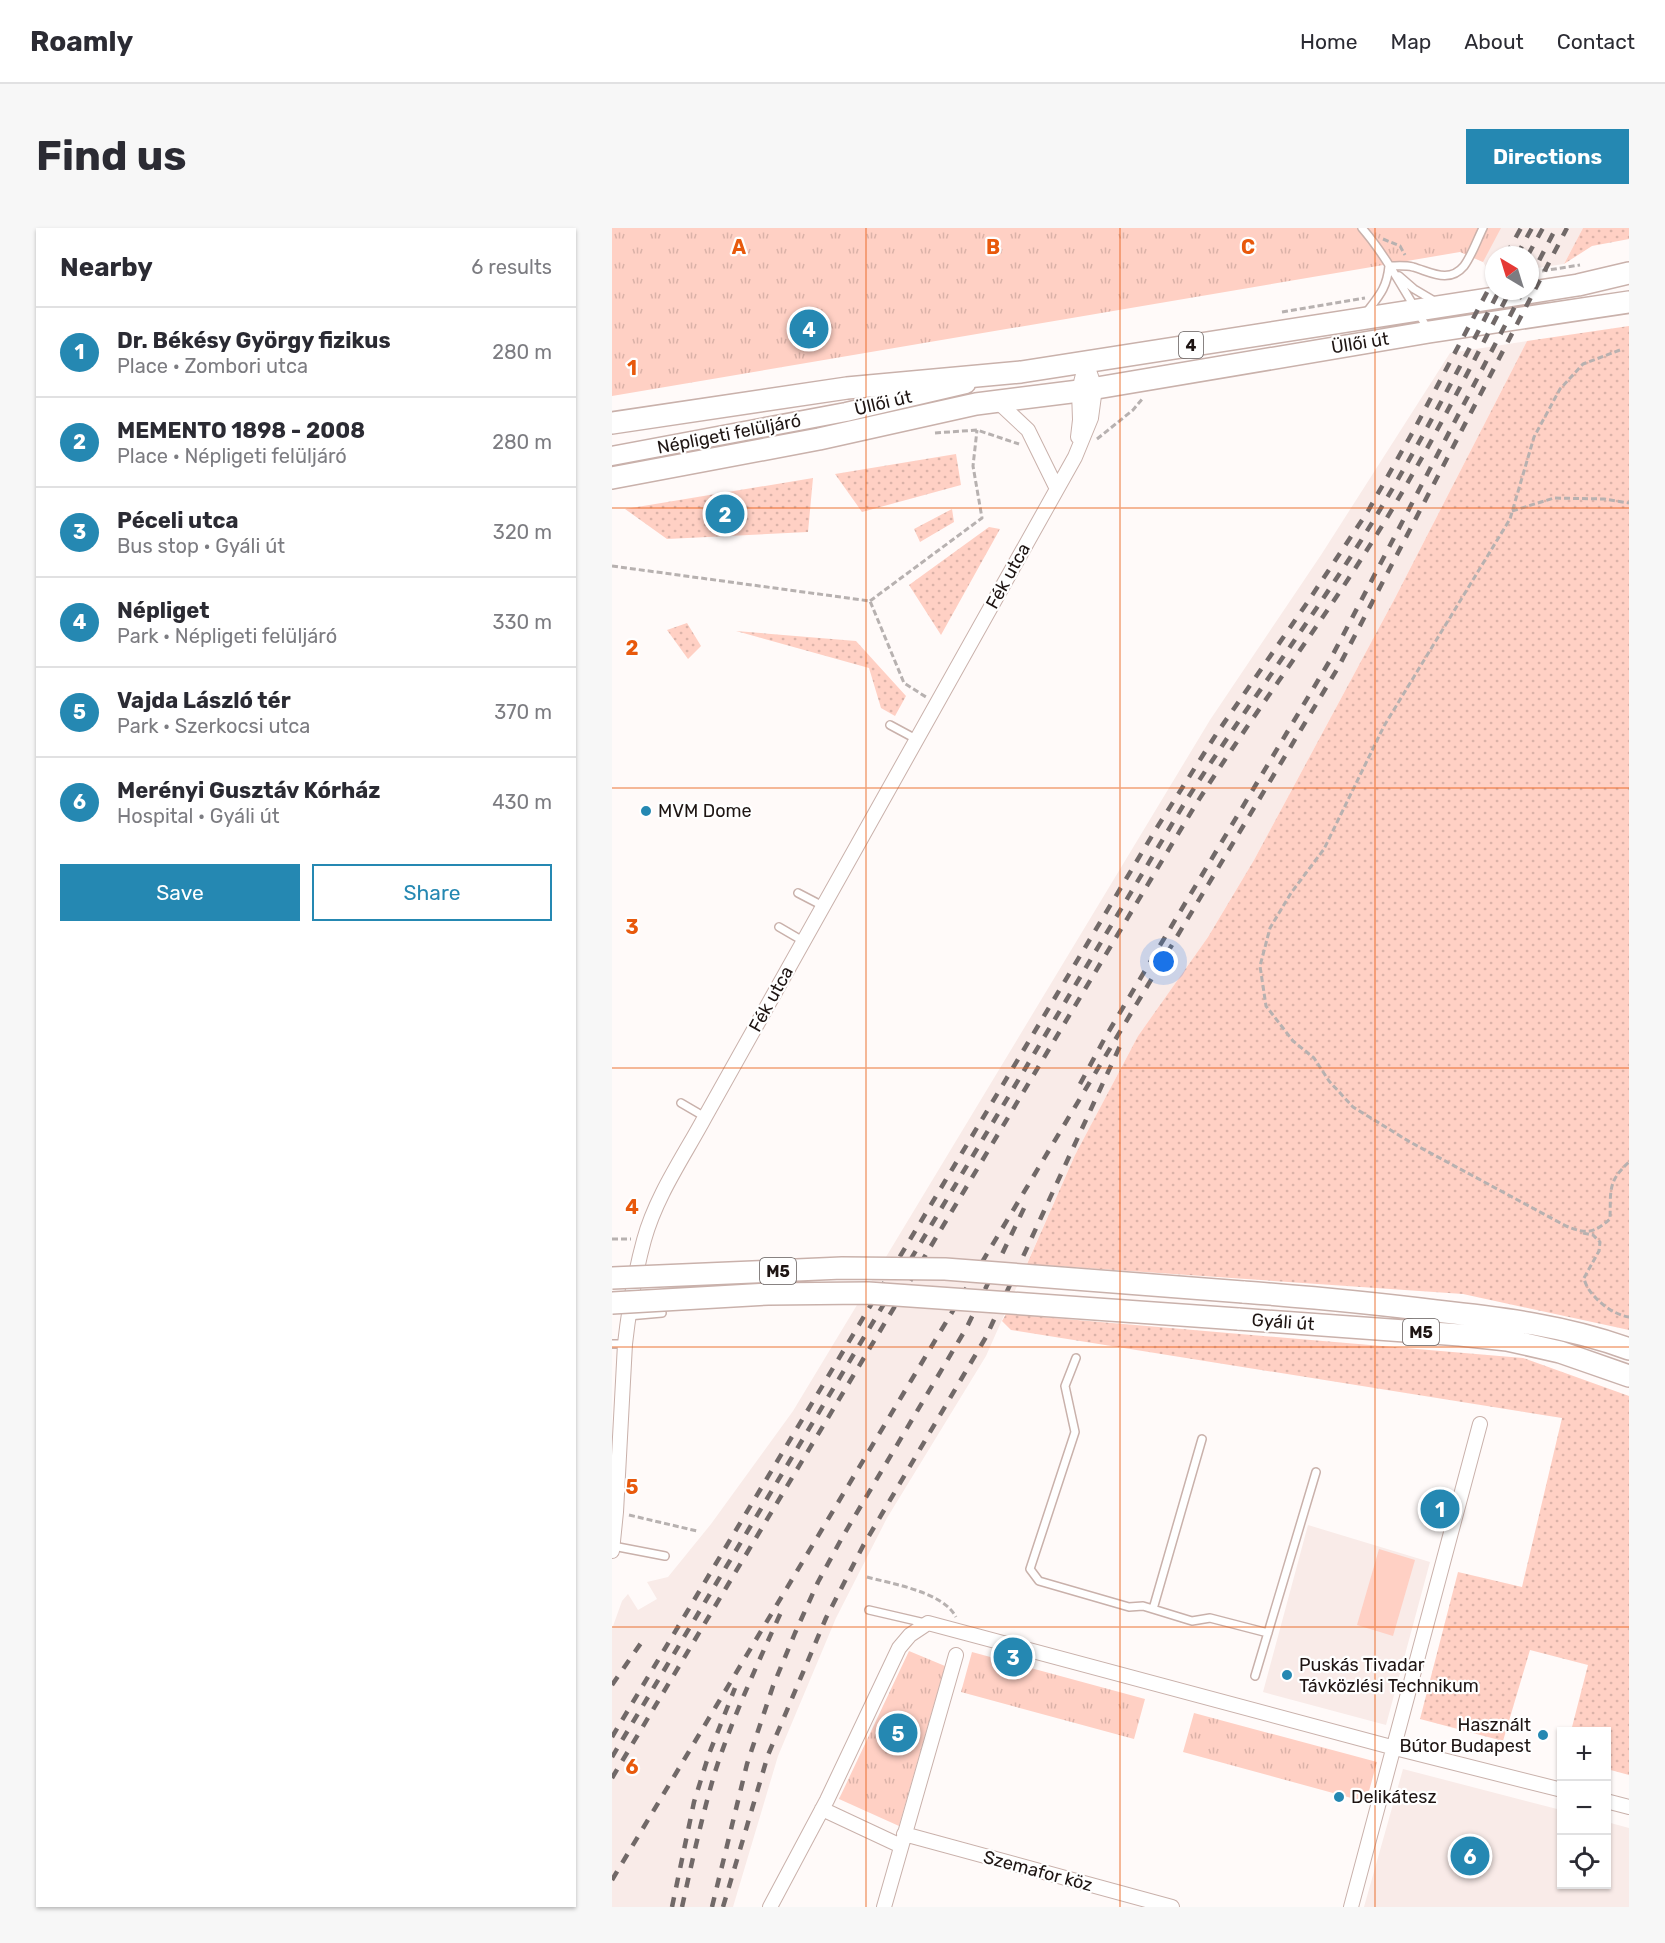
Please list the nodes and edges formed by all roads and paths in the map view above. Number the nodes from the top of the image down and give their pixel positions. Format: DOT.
graph roads {
  1 [pos="1362,228"];
  2 [pos="1483,228"];
  3 [pos="1584,264"];
  4 [pos="1389,266"];
  5 [pos="1541,271"];
  6 [pos="1629,273"];
  7 [pos="1629,302"];
  8 [pos="1444,306"];
  9 [pos="1416,310"];
  10 [pos="1362,319"];
  11 [pos="1429,332"];
  12 [pos="1620,350"];
  13 [pos="1086,362"];
  14 [pos="1021,372"];
  15 [pos="1087,389"];
  16 [pos="998,402"];
  17 [pos="976,404"];
  18 [pos="1133,410"];
  19 [pos="846,412"];
  20 [pos="612,423"];
  21 [pos="1024,448"];
  22 [pos="612,456"];
  23 [pos="1075,457"];
  24 [pos="612,478"];
  25 [pos="1057,489"];
  26 [pos="1629,503"];
  27 [pos="1512,511"];
  28 [pos="612,566"];
  29 [pos="870,601"];
  30 [pos="936,704"];
  31 [pos="890,725"];
  32 [pos="916,739"];
  33 [pos="798,892"];
  34 [pos="823,906"];
  35 [pos="779,927"];
  36 [pos="803,941"];
  37 [pos="681,1103"];
  38 [pos="705,1117"];
  39 [pos="1629,1161"];
  40 [pos="1581,1232"];
  41 [pos="612,1239"];
  42 [pos="644,1239"];
  43 [pos="612,1278"];
  44 [pos="620,1309"];
  45 [pos="662,1312"];
  46 [pos="1629,1317"];
  47 [pos="618,1344"];
  48 [pos="1629,1349"];
  49 [pos="1076,1358"];
  50 [pos="1629,1376"];
  51 [pos="1480,1424"];
  52 [pos="1202,1438"];
  53 [pos="1316,1472"];
  54 [pos="640,1517"];
  55 [pos="697,1530"];
  56 [pos="612,1547"];
  57 [pos="665,1556"];
  58 [pos="867,1577"];
  59 [pos="1152,1609"];
  60 [pos="869,1610"];
  61 [pos="928,1623"];
  62 [pos="1268,1633"];
  63 [pos="965,1634"];
  64 [pos="956,1655"];
  65 [pos="1255,1676"];
  66 [pos="1395,1748"];
  67 [pos="1557,1789"];
  68 [pos="1611,1802"];
  69 [pos="1629,1807"];
  70 [pos="822,1809"];
  71 [pos="902,1840"];
  72 [pos="770,1907"];
  73 [pos="884,1907"];
  74 [pos="1172,1907"];
  75 [pos="1351,1907"];
  1 -- 4 [label="lane"];
  2 -- 4 [label="lane"];
  3 -- 5 [label="path"];
  4 -- 8 [label="lane"];
  4 -- 9 [label="lane"];
  4 -- 10 [label="lane"];
  6 -- 8 [label="main road, Üllői út / 4"];
  7 -- 11 [label="main road, Üllői út / 4"];
  8 -- 9 [label="main road, Üllői út / 4"];
  9 -- 10 [label="main road, Üllői út / 4"];
  9 -- 11 [label="lane"];
  10 -- 13 [label="main road, Üllői út / 4"];
  11 -- 15 [label="main road, Üllői út / 4"];
  12 -- 27 [label="path"];
  13 -- 14 [label="main road, Üllői út / 4"];
  13 -- 15 [label="street, Fék utca"];
  14 -- 19 [label="main road, Üllői út"];
  14 -- 20 [label="main road"];
  15 -- 16 [label="main road, Üllői út / 4"];
  15 -- 23 [label="street, Fék utca"];
  16 -- 17 [label="main road, Üllői út / 4"];
  16 -- 25 [label="street"];
  17 -- 19 [label="main road, Üllői út"];
  17 -- 24 [label="main road"];
  18 -- 23 [label="path"];
  19 -- 22 [label="main road, Népligeti felüljáró"];
  21 -- 29 [label="path"];
  23 -- 25 [label="street, Fék utca"];
  25 -- 30 [label="street, Fék utca"];
  26 -- 27 [label="path"];
  27 -- 40 [label="path"];
  28 -- 29 [label="path"];
  29 -- 30 [label="path"];
  30 -- 32 [label="street, Fék utca"];
  31 -- 32 [label="lane"];
  32 -- 34 [label="street, Fék utca"];
  33 -- 34 [label="lane"];
  34 -- 36 [label="street, Fék utca"];
  35 -- 36 [label="lane"];
  36 -- 38 [label="street, Fék utca"];
  37 -- 38 [label="lane"];
  38 -- 42 [label="street, Fék utca"];
  39 -- 40 [label="path"];
  40 -- 46 [label="path"];
  41 -- 42 [label="path"];
  42 -- 44 [label="street, Fék utca"];
  43 -- 48 [label="main road, Gyáli út / M5, bridge"];
  44 -- 45 [label="lane"];
  44 -- 47 [label="street, Fék utca"];
  44 -- 50 [label="main road, Gyáli út / M5, bridge"];
  47 -- 56 [label="street, Fék utca"];
  49 -- 59 [label="lane"];
  51 -- 66 [label="street"];
  52 -- 59 [label="lane"];
  53 -- 62 [label="lane"];
  54 -- 55 [label="path"];
  56 -- 57 [label="lane"];
  58 -- 63 [label="path"];
  59 -- 62 [label="lane"];
  60 -- 61 [label="lane"];
  61 -- 63 [label="street"];
  61 -- 70 [label="street"];
  62 -- 65 [label="lane"];
  63 -- 66 [label="street"];
  64 -- 71 [label="street"];
  66 -- 67 [label="street"];
  66 -- 75 [label="street"];
  68 -- 69 [label="street"];
  70 -- 71 [label="street, Szemafor köz"];
  70 -- 72 [label="street"];
  71 -- 73 [label="street"];
  71 -- 74 [label="street, Szemafor köz"];
}
